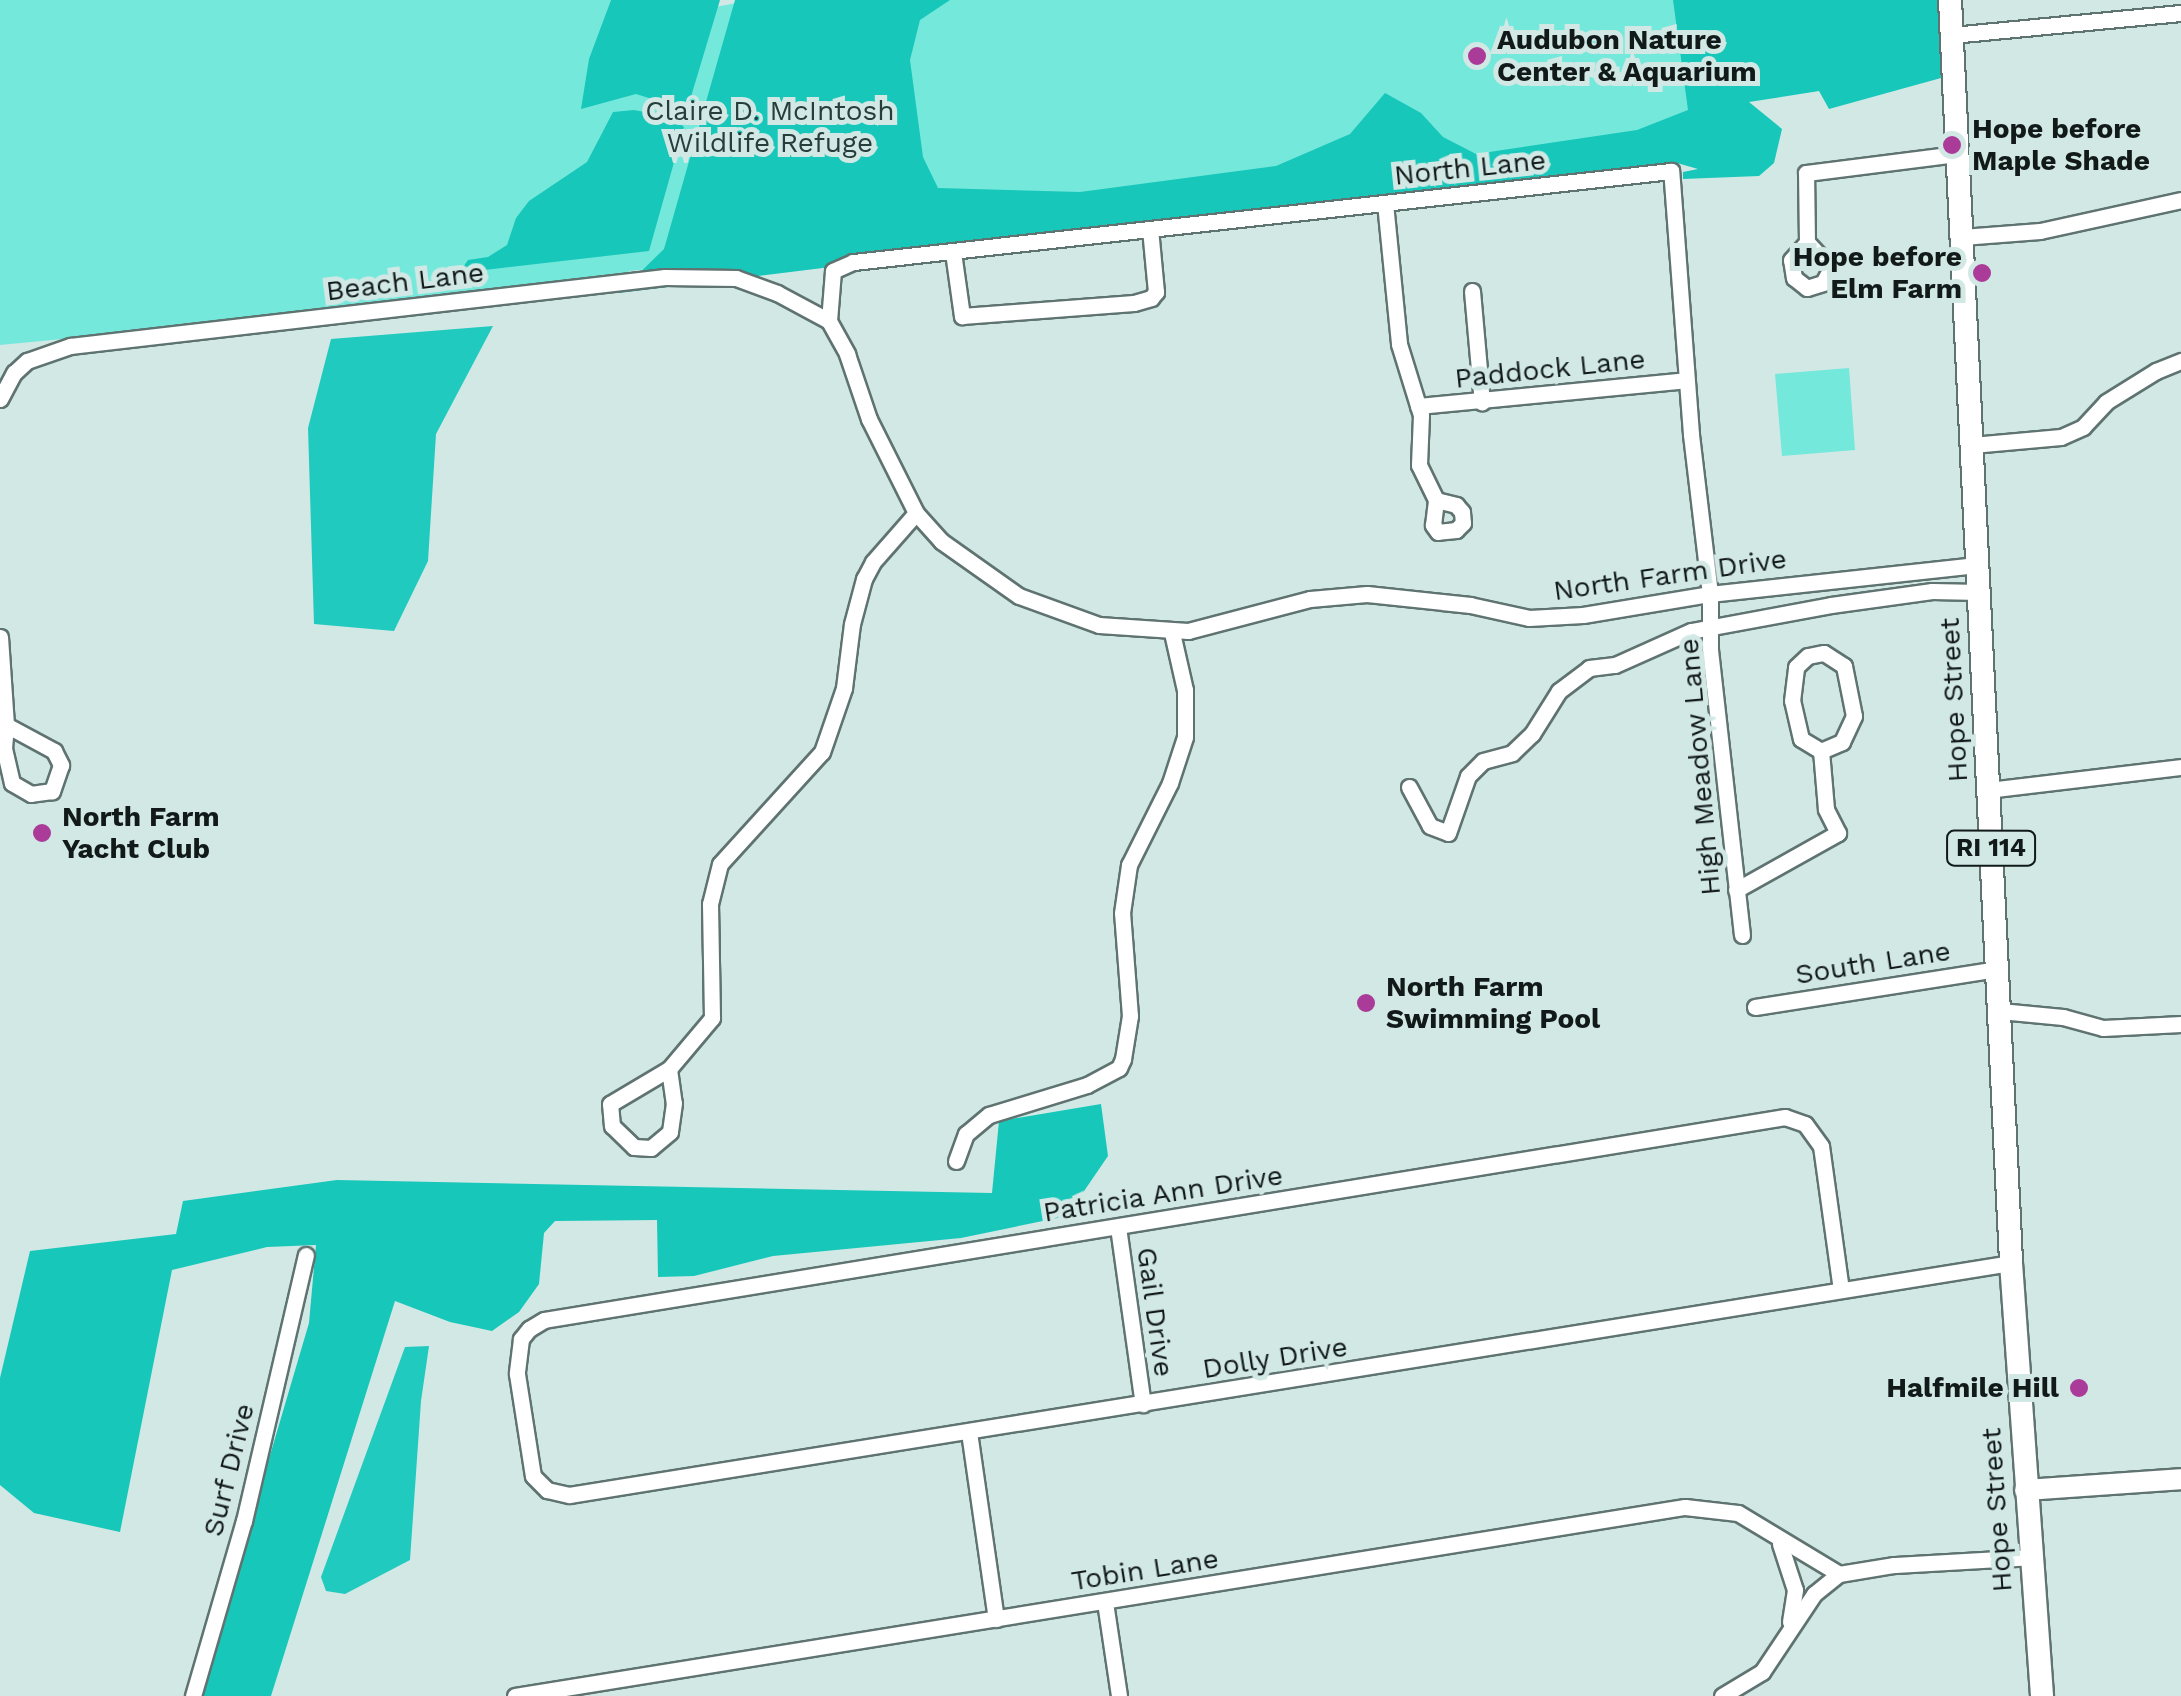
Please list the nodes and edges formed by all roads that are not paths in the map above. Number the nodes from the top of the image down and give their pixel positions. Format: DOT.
graph roads {
  1 [pos="1950,0"];
  2 [pos="2181,13"];
  3 [pos="1952,35"];
  4 [pos="1958,154"];
  5 [pos="2181,200"];
  6 [pos="1385,203"];
  7 [pos="1150,229"];
  8 [pos="1962,238"];
  9 [pos="1808,242"];
  10 [pos="953,252"];
  11 [pos="1472,292"];
  12 [pos="829,321"];
  13 [pos="2181,362"];
  14 [pos="1686,380"];
  15 [pos="0,399"];
  16 [pos="1482,403"];
  17 [pos="1418,406"];
  18 [pos="1972,445"];
  19 [pos="1436,500"];
  20 [pos="916,513"];
  21 [pos="1978,565"];
  22 [pos="1979,592"];
  23 [pos="1710,594"];
  24 [pos="1712,626"];
  25 [pos="1172,633"];
  26 [pos="0,637"];
  27 [pos="6,725"];
  28 [pos="1821,751"];
  29 [pos="2181,766"];
  30 [pos="1409,788"];
  31 [pos="1988,790"];
  32 [pos="1736,890"];
  33 [pos="1742,935"];
  34 [pos="1998,969"];
  35 [pos="1755,1007"];
  36 [pos="2000,1011"];
  37 [pos="2181,1024"];
  38 [pos="669,1070"];
  39 [pos="956,1161"];
  40 [pos="1118,1228"];
  41 [pos="306,1255"];
  42 [pos="2011,1264"];
  43 [pos="1841,1290"];
  44 [pos="1143,1404"];
  45 [pos="969,1432"];
  46 [pos="2181,1479"];
  47 [pos="547,1490"];
  48 [pos="2024,1490"];
  49 [pos="1776,1536"];
  50 [pos="2031,1557"];
  51 [pos="1839,1574"];
  52 [pos="1105,1602"];
  53 [pos="996,1619"];
  54 [pos="1788,1631"];
  55 [pos="192,1696"];
  56 [pos="515,1696"];
  57 [pos="1120,1696"];
  58 [pos="1722,1696"];
  59 [pos="2042,1696"];
  1 -- 3 [label="main road, Hope Street / RI 114"];
  2 -- 3 [label="street"];
  3 -- 4 [label="main road, Hope Street / RI 114"];
  4 -- 8 [label="main road, Hope Street / RI 114"];
  4 -- 9 [label="street"];
  5 -- 8 [label="street"];
  6 -- 7 [label="street, North Lane"];
  6 -- 14 [label="street, North Lane"];
  6 -- 17 [label="street"];
  7 -- 10 [label="street, North Lane"];
  7 -- 10 [label="street"];
  8 -- 18 [label="main road, Hope Street / RI 114"];
  10 -- 12 [label="street, North Lane"];
  11 -- 16 [label="street"];
  12 -- 15 [label="street, Beach Lane"];
  12 -- 20 [label="street, North Farm Drive"];
  13 -- 18 [label="street"];
  14 -- 16 [label="street, Paddock Lane"];
  14 -- 23 [label="street, North Lane"];
  16 -- 17 [label="street, Paddock Lane"];
  17 -- 19 [label="street"];
  18 -- 21 [label="main road, Hope Street / RI 114"];
  20 -- 25 [label="street, North Farm Drive"];
  20 -- 38 [label="street"];
  21 -- 22 [label="main road, Hope Street / RI 114"];
  21 -- 23 [label="street, North Farm Drive"];
  22 -- 24 [label="street, North Farm Drive"];
  22 -- 31 [label="main road, Hope Street / RI 114"];
  23 -- 24 [label="street, High Meadow Lane"];
  23 -- 25 [label="street, North Farm Drive"];
  24 -- 30 [label="street, North Farm Drive"];
  24 -- 32 [label="street, High Meadow Lane"];
  25 -- 39 [label="street"];
  26 -- 27 [label="street"];
  27 -- 27 [label="street"];
  28 -- 28 [label="street"];
  28 -- 32 [label="street"];
  29 -- 31 [label="street"];
  31 -- 34 [label="main road, Hope Street / RI 114"];
  32 -- 33 [label="street, High Meadow Lane"];
  34 -- 35 [label="street, South Lane"];
  34 -- 36 [label="main road, Hope Street / RI 114"];
  36 -- 37 [label="street"];
  36 -- 42 [label="main road, Hope Street / RI 114"];
  38 -- 38 [label="street"];
  40 -- 43 [label="street, Patricia Ann Drive"];
  40 -- 44 [label="street, Gail Drive"];
  40 -- 47 [label="street, Patricia Ann Drive"];
  41 -- 55 [label="street, Surf Drive"];
  42 -- 43 [label="street, Dolly Drive"];
  42 -- 48 [label="main road, Hope Street / RI 114"];
  43 -- 44 [label="street, Dolly Drive"];
  44 -- 45 [label="street, Dolly Drive"];
  45 -- 47 [label="street, Dolly Drive"];
  45 -- 53 [label="street"];
  46 -- 48 [label="main road"];
  48 -- 50 [label="main road, Hope Street / RI 114"];
  49 -- 51 [label="street, Tobin Lane"];
  49 -- 52 [label="street, Tobin Lane"];
  49 -- 54 [label="street"];
  50 -- 51 [label="street"];
  50 -- 59 [label="main road, Hope Street / RI 114"];
  51 -- 54 [label="street"];
  52 -- 53 [label="street, Tobin Lane"];
  52 -- 57 [label="street"];
  53 -- 56 [label="street, Tobin Lane"];
  54 -- 58 [label="street"];
}
